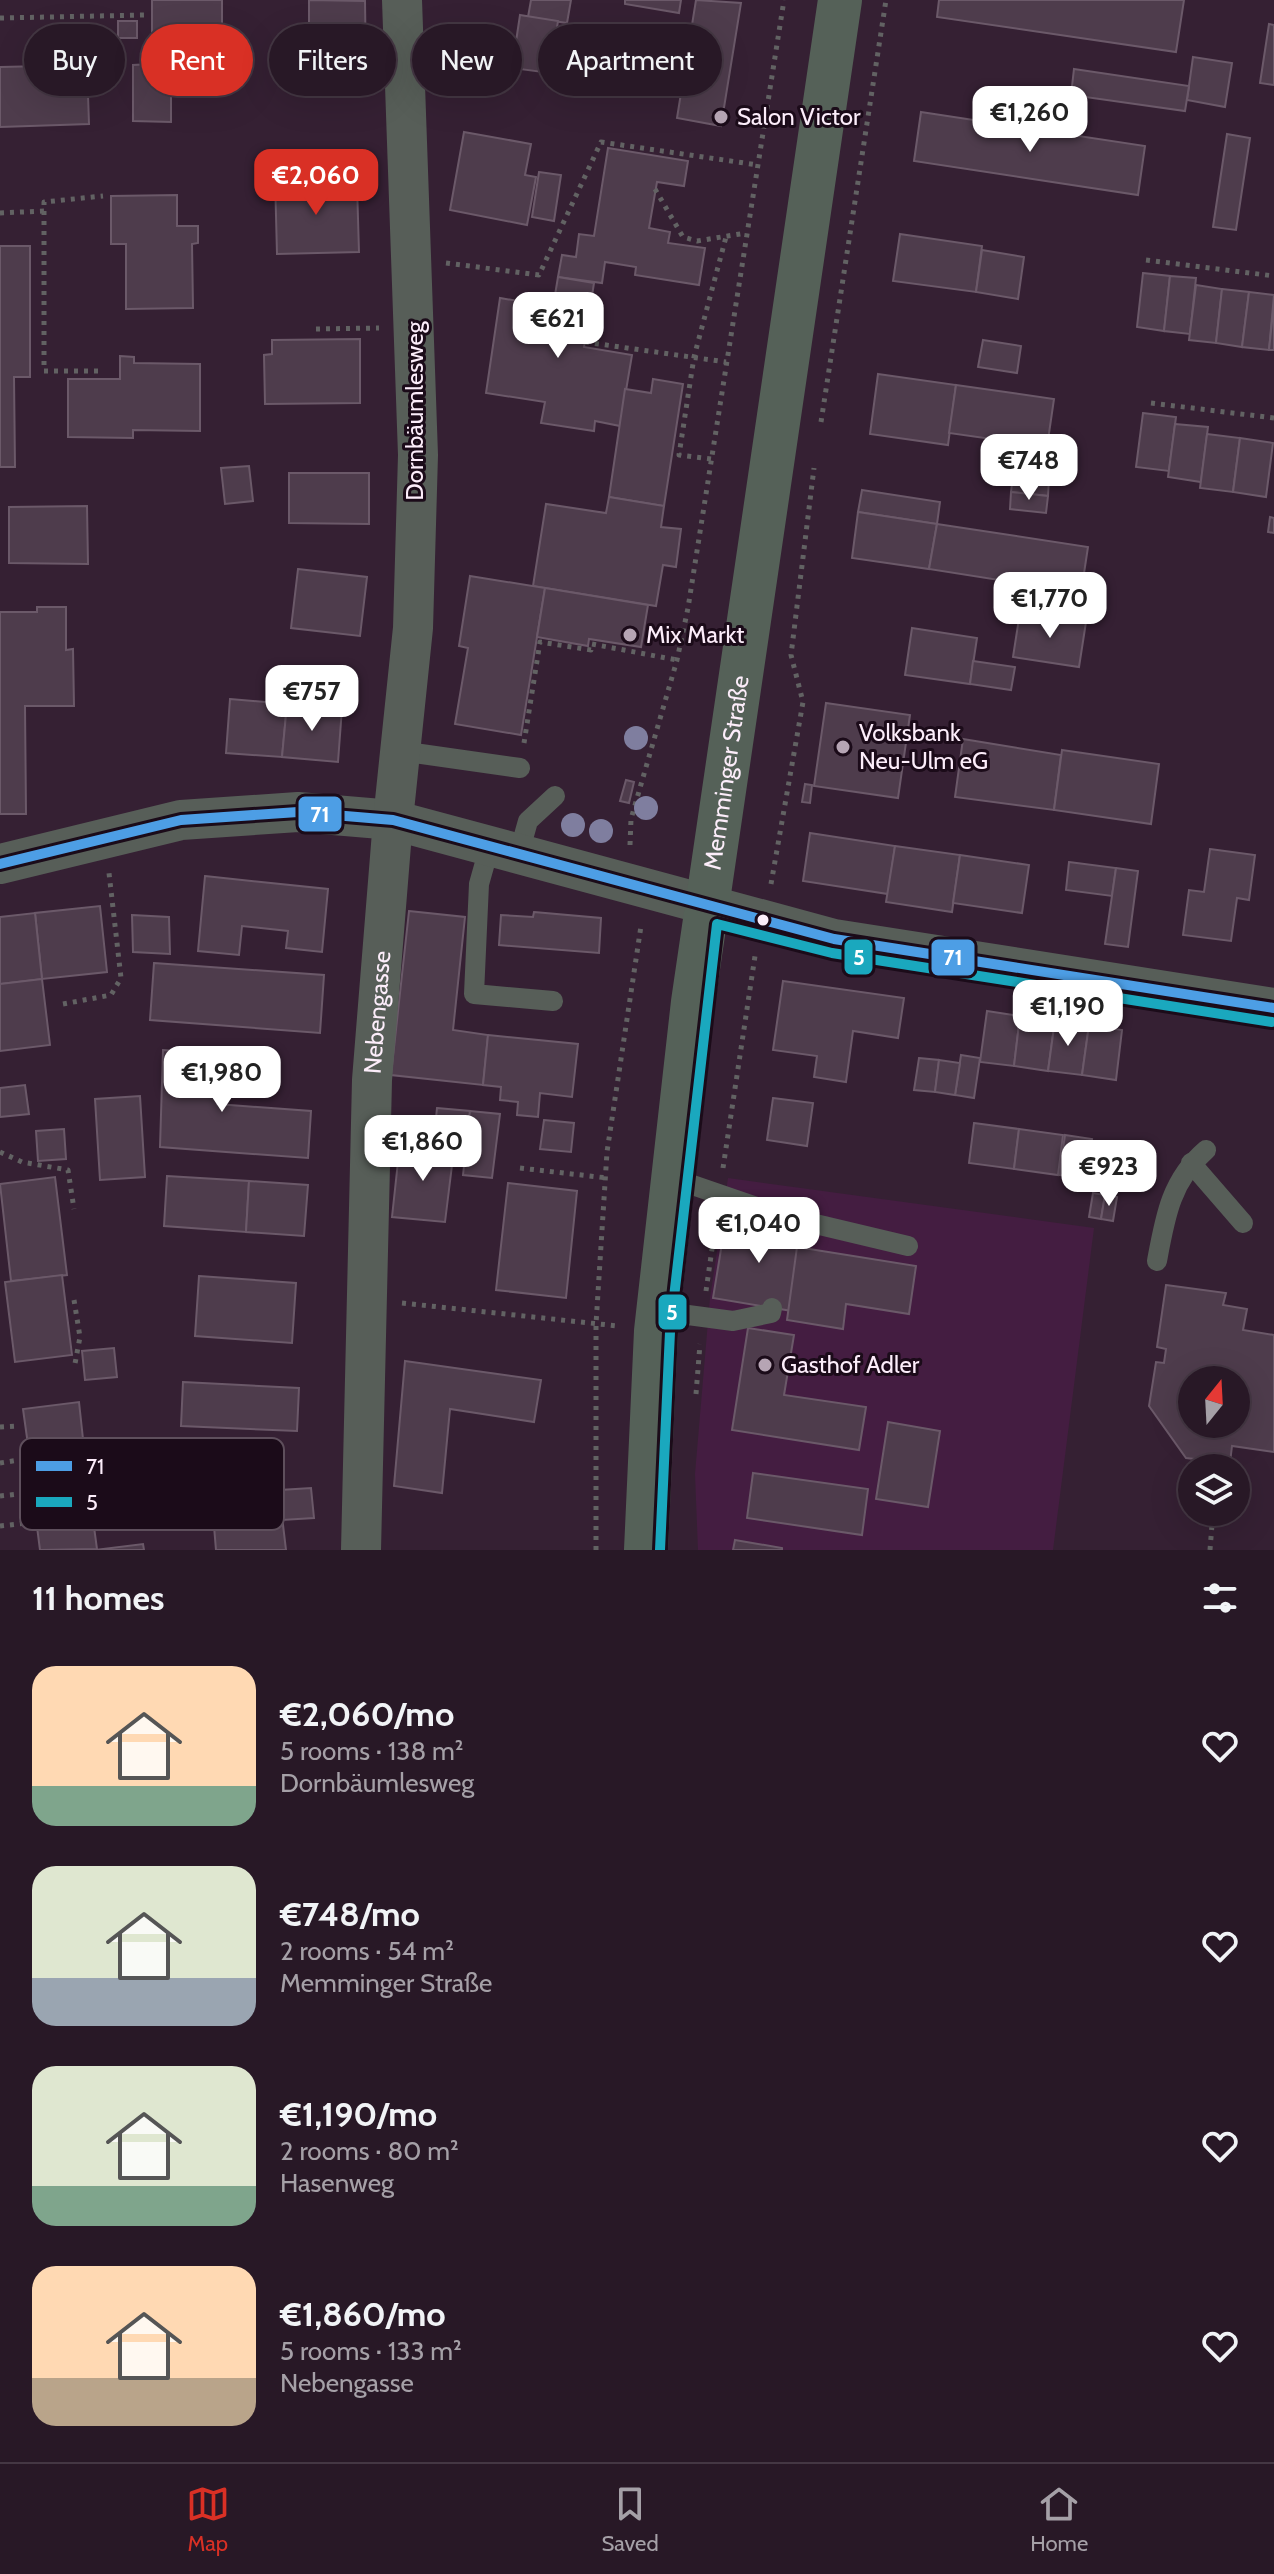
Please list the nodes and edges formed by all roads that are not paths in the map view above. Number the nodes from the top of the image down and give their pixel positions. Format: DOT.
graph roads {
  1 [pos="402,0"];
  2 [pos="840,0"];
  3 [pos="400,751"];
  4 [pos="520,768"];
  5 [pos="555,796"];
  6 [pos="393,820"];
  7 [pos="504,849"];
  8 [pos="0,864"];
  9 [pos="705,906"];
  10 [pos="553,1001"];
  11 [pos="1274,1008"];
  12 [pos="675,1179"];
  13 [pos="1243,1223"];
  14 [pos="908,1246"];
  15 [pos="1157,1261"];
  16 [pos="772,1308"];
  17 [pos="658,1311"];
  18 [pos="361,1550"];
  19 [pos="646,1550"];
  1 -- 3 [label="street, Dornbäumlesweg"];
  2 -- 9 [label="main road, Memminger Straße"];
  3 -- 4 [label="lane"];
  3 -- 6 [label="street, Dornbäumlesweg"];
  5 -- 7 [label="lane"];
  6 -- 7 [label="street"];
  6 -- 8 [label="street"];
  6 -- 18 [label="street, Nebengasse"];
  7 -- 9 [label="street"];
  7 -- 10 [label="lane"];
  9 -- 11 [label="street"];
  9 -- 12 [label="main road, Memminger Straße"];
  12 -- 14 [label="lane"];
  12 -- 17 [label="main road, Memminger Straße"];
  13 -- 15 [label="lane"];
  16 -- 17 [label="lane"];
  17 -- 19 [label="main road, Memminger Straße"];
}
